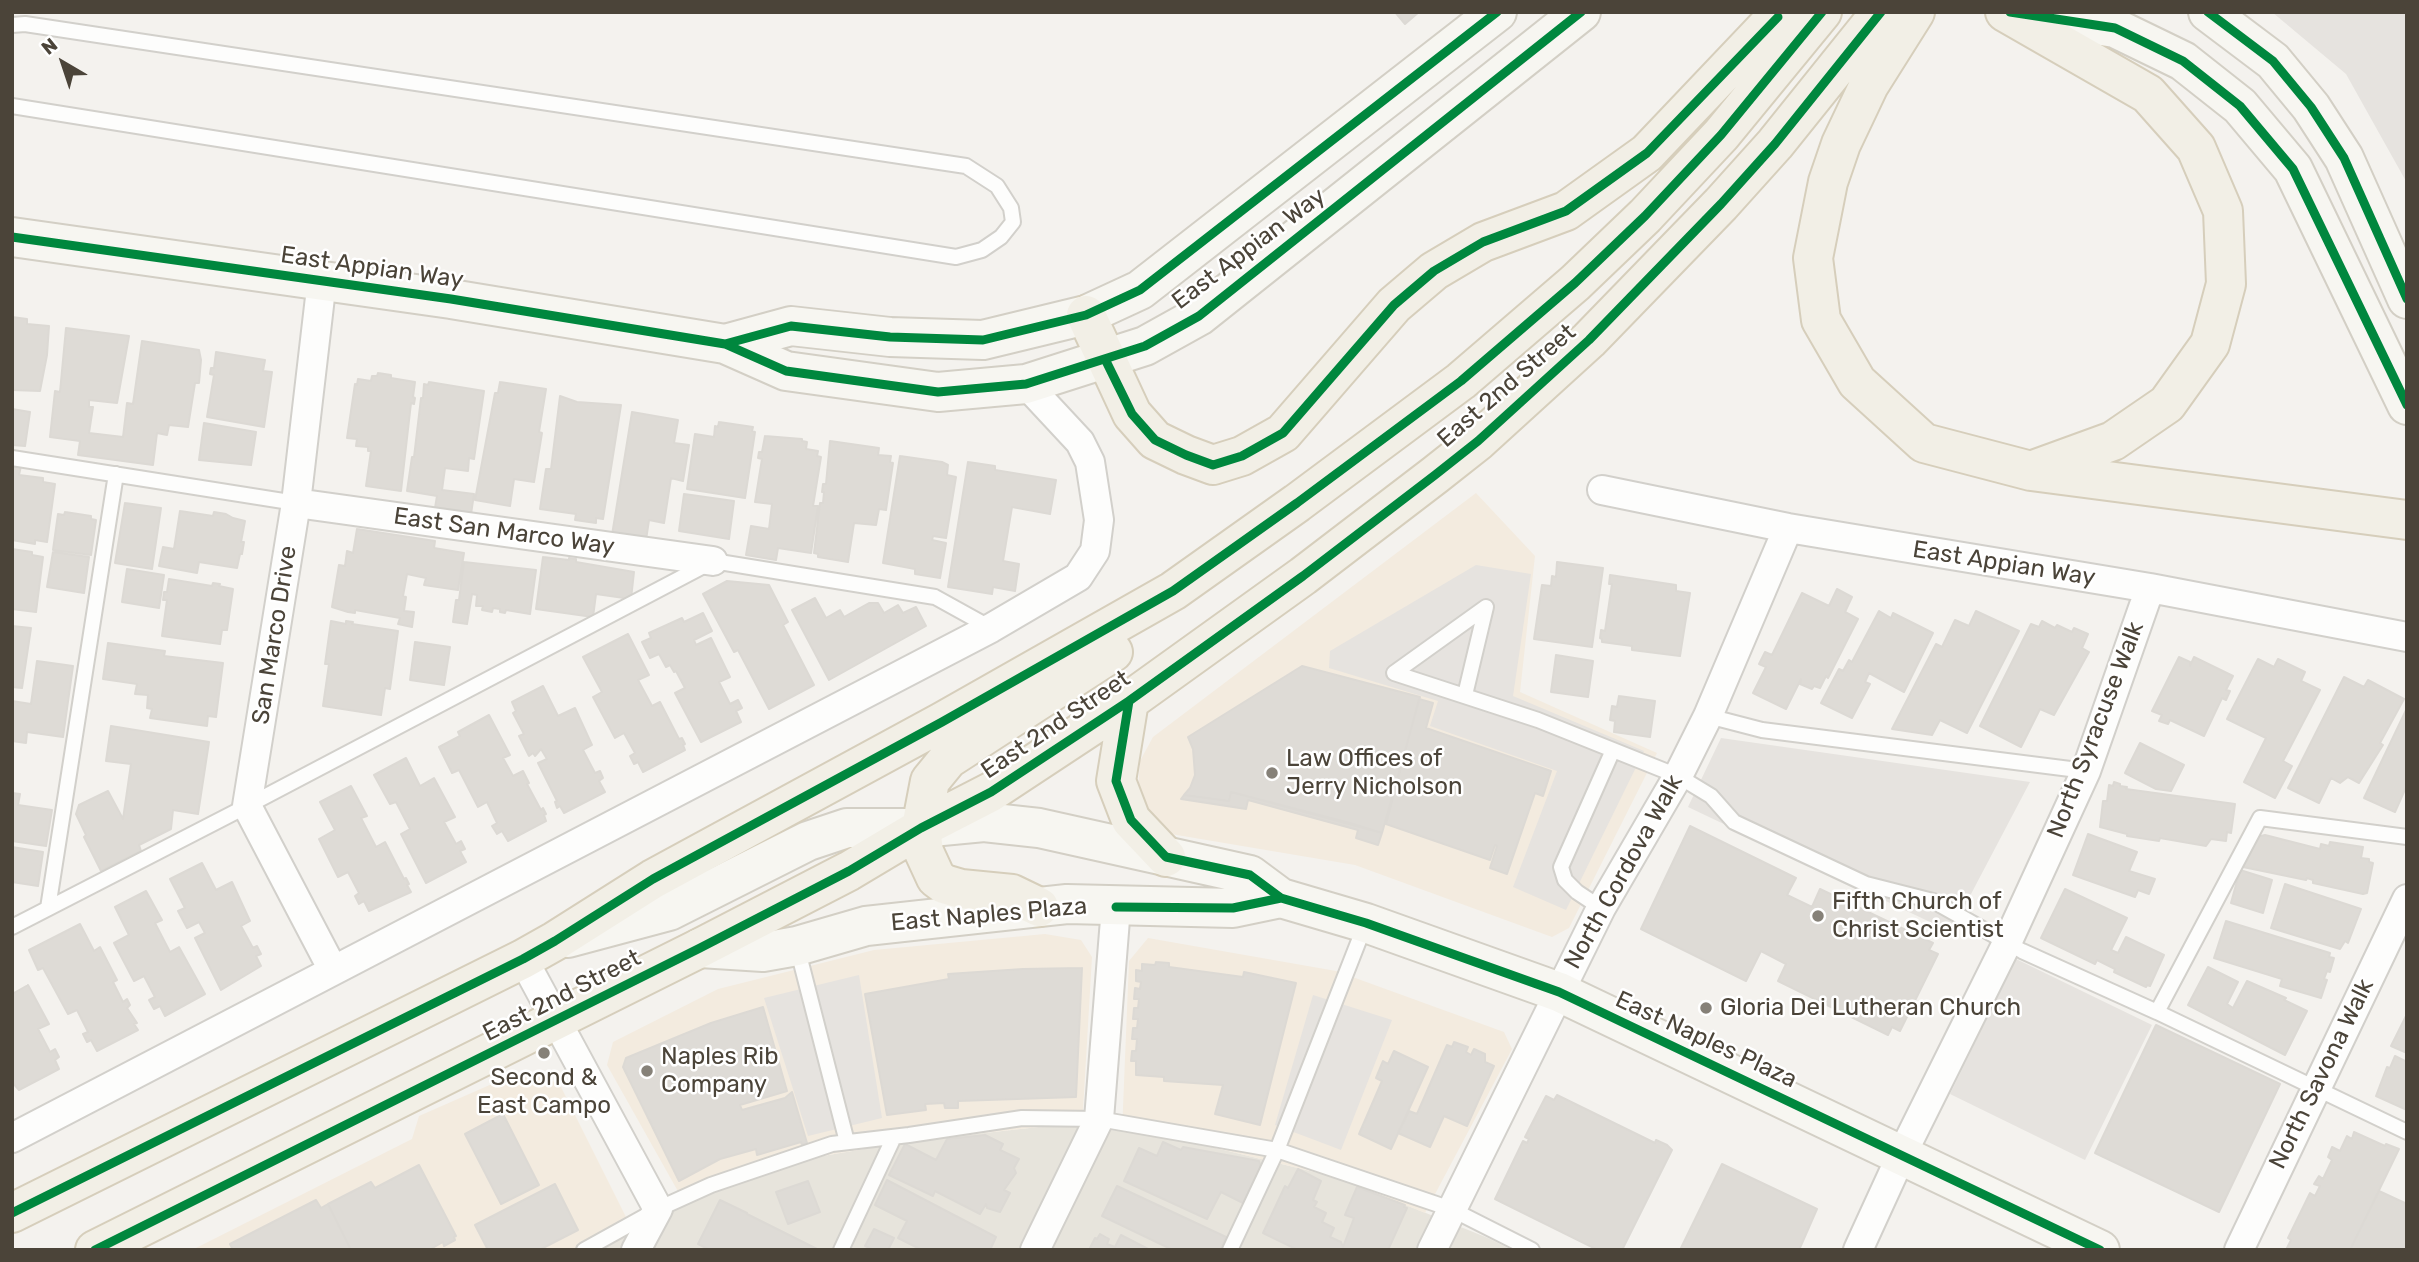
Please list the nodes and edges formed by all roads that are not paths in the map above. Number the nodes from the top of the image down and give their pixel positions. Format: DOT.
graph roads {
  1 [pos="1497,12"];
  2 [pos="1581,12"];
  3 [pos="2007,12"];
  4 [pos="2208,12"];
  5 [pos="1799,16"];
  6 [pos="1890,23"];
  7 [pos="12,25"];
  8 [pos="12,106"];
  9 [pos="12,237"];
  10 [pos="322,280"];
  11 [pos="2407,299"];
  12 [pos="1086,315"];
  13 [pos="725,344"];
  14 [pos="1105,359"];
  15 [pos="1026,384"];
  16 [pos="2407,405"];
  17 [pos="12,458"];
  18 [pos="2031,471"];
  19 [pos="116,474"];
  20 [pos="1602,490"];
  21 [pos="296,503"];
  22 [pos="2407,520"];
  23 [pos="1788,528"];
  24 [pos="713,561"];
  25 [pos="2150,588"];
  26 [pos="1172,591"];
  27 [pos="991,628"];
  28 [pos="2407,637"];
  29 [pos="1465,695"];
  30 [pos="1129,701"];
  31 [pos="1708,716"];
  32 [pos="1614,750"];
  33 [pos="2086,771"];
  34 [pos="1678,776"];
  35 [pos="247,806"];
  36 [pos="921,828"];
  37 [pos="2407,837"];
  38 [pos="1166,857"];
  39 [pos="1281,898"];
  40 [pos="2407,899"];
  41 [pos="1039,907"];
  42 [pos="1116,907"];
  43 [pos="48,908"];
  44 [pos="1601,908"];
  45 [pos="1366,923"];
  46 [pos="12,926"];
  47 [pos="2007,943"];
  48 [pos="797,946"];
  49 [pos="700,948"];
  50 [pos="539,950"];
  51 [pos="333,970"];
  52 [pos="1559,992"];
  53 [pos="2157,1012"];
  54 [pos="555,1021"];
  55 [pos="2316,1086"];
  56 [pos="1099,1119"];
  57 [pos="2407,1132"];
  58 [pos="894,1137"];
  59 [pos="12,1138"];
  60 [pos="847,1142"];
  61 [pos="1277,1150"];
  62 [pos="1902,1154"];
  63 [pos="658,1209"];
  64 [pos="1451,1209"];
  65 [pos="12,1213"];
  66 [pos="116,1245"];
  67 [pos="584,1250"];
  68 [pos="636,1250"];
  69 [pos="841,1250"];
  70 [pos="1035,1250"];
  71 [pos="1230,1250"];
  72 [pos="1432,1250"];
  73 [pos="1532,1250"];
  74 [pos="1858,1250"];
  75 [pos="2100,1250"];
  76 [pos="2239,1250"];
  1 -- 12 [label="main road, East Appian Way"];
  2 -- 14 [label="main road, East Appian Way"];
  3 -- 16 [label="main road"];
  3 -- 18 [label="main road"];
  4 -- 11 [label="main road"];
  5 -- 14 [label="main road"];
  5 -- 26 [label="main road, East 2nd Street"];
  6 -- 18 [label="main road"];
  6 -- 30 [label="main road, East 2nd Street"];
  7 -- 8 [label="lane"];
  9 -- 10 [label="main road, East Appian Way"];
  10 -- 13 [label="main road, East Appian Way"];
  10 -- 21 [label="street, San Marco Drive"];
  12 -- 13 [label="main road, East Appian Way"];
  12 -- 14 [label="main road"];
  13 -- 15 [label="main road, East Appian Way"];
  14 -- 15 [label="main road, East Appian Way"];
  15 -- 27 [label="street"];
  17 -- 19 [label="lane"];
  18 -- 22 [label="main road"];
  19 -- 21 [label="lane"];
  19 -- 43 [label="lane"];
  20 -- 23 [label="street, East Appian Way"];
  21 -- 24 [label="street, East San Marco Way"];
  21 -- 35 [label="street, San Marco Drive"];
  23 -- 25 [label="street, East Appian Way"];
  23 -- 31 [label="street, North Cordova Walk"];
  24 -- 27 [label="lane"];
  24 -- 35 [label="lane"];
  25 -- 28 [label="street, East Appian Way"];
  25 -- 33 [label="street, North Syracuse Walk"];
  26 -- 36 [label="main road"];
  26 -- 50 [label="main road, East 2nd Street"];
  27 -- 51 [label="street"];
  29 -- 29 [label="lane"];
  29 -- 32 [label="lane"];
  30 -- 36 [label="main road, East 2nd Street"];
  30 -- 38 [label="main road"];
  31 -- 33 [label="lane"];
  31 -- 34 [label="street, North Cordova Walk"];
  32 -- 34 [label="lane"];
  32 -- 44 [label="lane"];
  33 -- 47 [label="street, North Syracuse Walk"];
  34 -- 44 [label="street, North Cordova Walk"];
  34 -- 47 [label="lane"];
  35 -- 43 [label="lane"];
  35 -- 51 [label="street"];
  36 -- 38 [label="main road, East Naples Plaza"];
  36 -- 41 [label="main road"];
  36 -- 49 [label="main road, East 2nd Street"];
  36 -- 50 [label="main road, East Naples Plaza"];
  37 -- 53 [label="lane"];
  38 -- 39 [label="main road, East Naples Plaza"];
  39 -- 42 [label="main road, East Naples Plaza"];
  39 -- 45 [label="main road, East Naples Plaza"];
  40 -- 55 [label="street, North Savona Walk"];
  41 -- 42 [label="main road, East Naples Plaza"];
  41 -- 48 [label="main road, East Naples Plaza"];
  42 -- 56 [label="street"];
  43 -- 46 [label="lane"];
  44 -- 52 [label="street, North Cordova Walk"];
  45 -- 52 [label="main road, East Naples Plaza"];
  45 -- 61 [label="lane"];
  47 -- 53 [label="lane"];
  47 -- 62 [label="street, North Syracuse Walk"];
  48 -- 49 [label="main road, East Naples Plaza"];
  48 -- 60 [label="lane"];
  49 -- 54 [label="main road, East 2nd Street"];
  50 -- 54 [label="street"];
  50 -- 65 [label="main road, East 2nd Street"];
  51 -- 59 [label="street"];
  52 -- 62 [label="main road, East Naples Plaza"];
  52 -- 64 [label="street, North Cordova Walk"];
  53 -- 55 [label="lane"];
  54 -- 63 [label="street"];
  54 -- 66 [label="main road, East 2nd Street"];
  55 -- 57 [label="lane"];
  55 -- 76 [label="street, North Savona Walk"];
  56 -- 58 [label="lane"];
  56 -- 61 [label="lane"];
  56 -- 70 [label="street"];
  58 -- 60 [label="lane"];
  58 -- 69 [label="lane"];
  60 -- 63 [label="lane"];
  61 -- 64 [label="lane"];
  61 -- 71 [label="lane"];
  62 -- 74 [label="street, North Syracuse Walk"];
  62 -- 75 [label="main road, East Naples Plaza"];
  63 -- 67 [label="lane"];
  63 -- 68 [label="street"];
  64 -- 72 [label="street, North Cordova Walk"];
  64 -- 73 [label="lane"];
}
